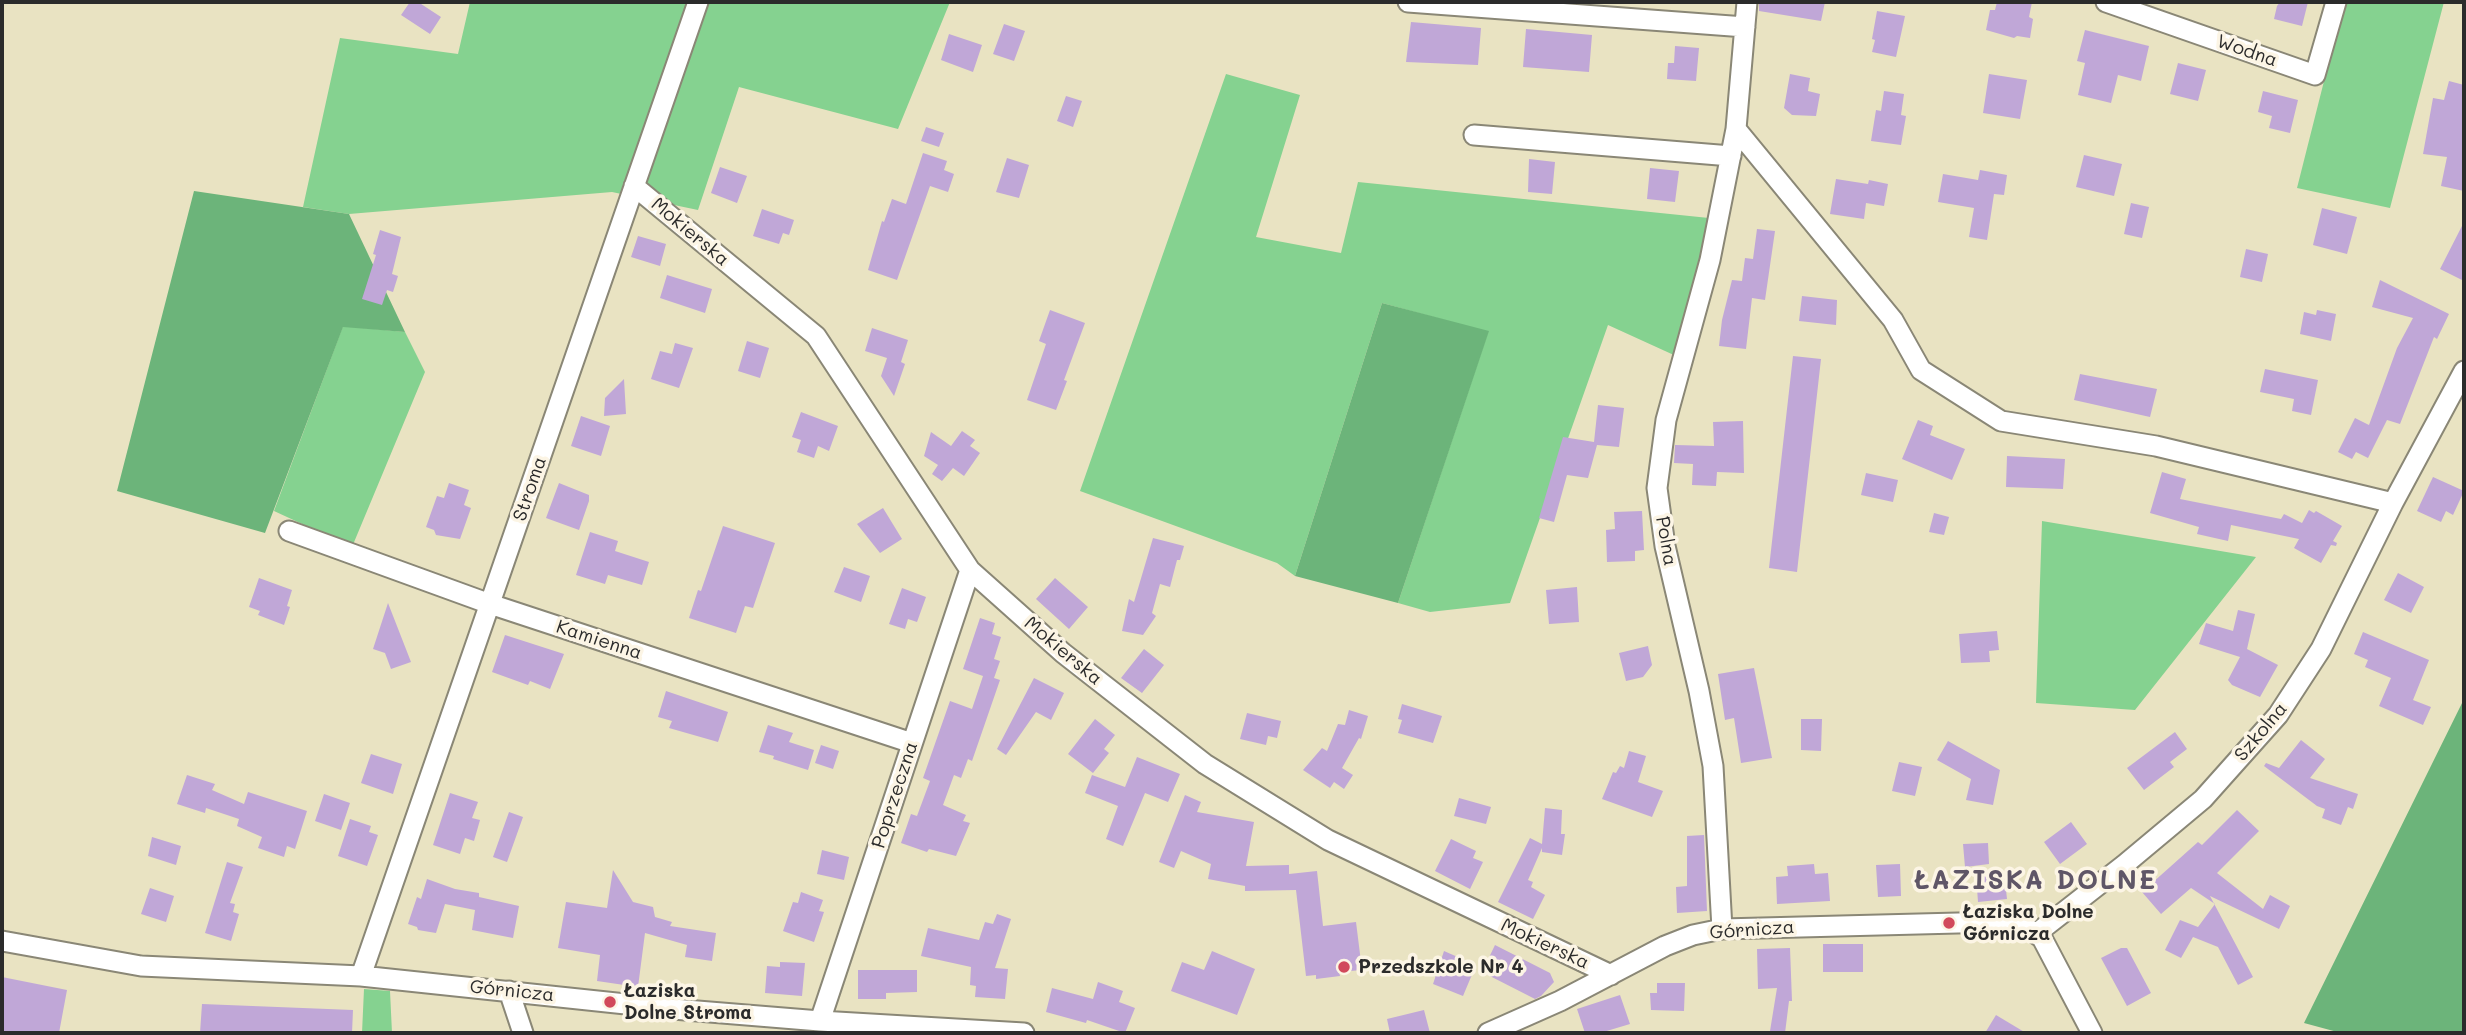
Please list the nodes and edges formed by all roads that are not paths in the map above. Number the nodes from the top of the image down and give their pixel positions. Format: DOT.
graph roads {
  1 [pos="698,2"];
  2 [pos="1408,2"];
  3 [pos="1747,2"];
  4 [pos="2106,2"];
  5 [pos="2336,2"];
  6 [pos="1745,27"];
  7 [pos="1735,129"];
  8 [pos="1474,135"];
  9 [pos="1731,156"];
  10 [pos="634,186"];
  11 [pos="2464,371"];
  12 [pos="2393,503"];
  13 [pos="289,531"];
  14 [pos="970,570"];
  15 [pos="490,604"];
  16 [pos="912,743"];
  17 [pos="1722,929"];
  18 [pos="2037,933"];
  19 [pos="2,941"];
  20 [pos="1611,975"];
  21 [pos="361,976"];
  22 [pos="509,990"];
  23 [pos="820,1021"];
  24 [pos="523,1033"];
  25 [pos="1024,1033"];
  26 [pos="1488,1033"];
  27 [pos="2092,1033"];
  1 -- 10 [label="street, Stroma"];
  2 -- 6 [label="street"];
  3 -- 6 [label="street, Polna"];
  4 -- 5 [label="street, Wodna"];
  6 -- 7 [label="street, Polna"];
  7 -- 9 [label="street, Polna"];
  7 -- 12 [label="street"];
  8 -- 9 [label="street"];
  9 -- 17 [label="street, Polna"];
  10 -- 14 [label="street, Mokierska"];
  10 -- 15 [label="street, Stroma"];
  11 -- 12 [label="street, Szkolna"];
  12 -- 18 [label="street, Szkolna"];
  13 -- 15 [label="street, Kamienna"];
  14 -- 16 [label="street, Poprzeczna"];
  14 -- 20 [label="street, Mokierska"];
  15 -- 16 [label="street, Kamienna"];
  15 -- 21 [label="street, Stroma"];
  16 -- 23 [label="street, Poprzeczna"];
  17 -- 18 [label="street, Górnicza"];
  17 -- 20 [label="street, Górnicza"];
  18 -- 27 [label="street"];
  19 -- 21 [label="street, Górnicza"];
  20 -- 26 [label="street, Górnicza"];
  21 -- 22 [label="street, Górnicza"];
  22 -- 23 [label="street, Górnicza"];
  22 -- 24 [label="street"];
  23 -- 25 [label="street, Górnicza"];
}
